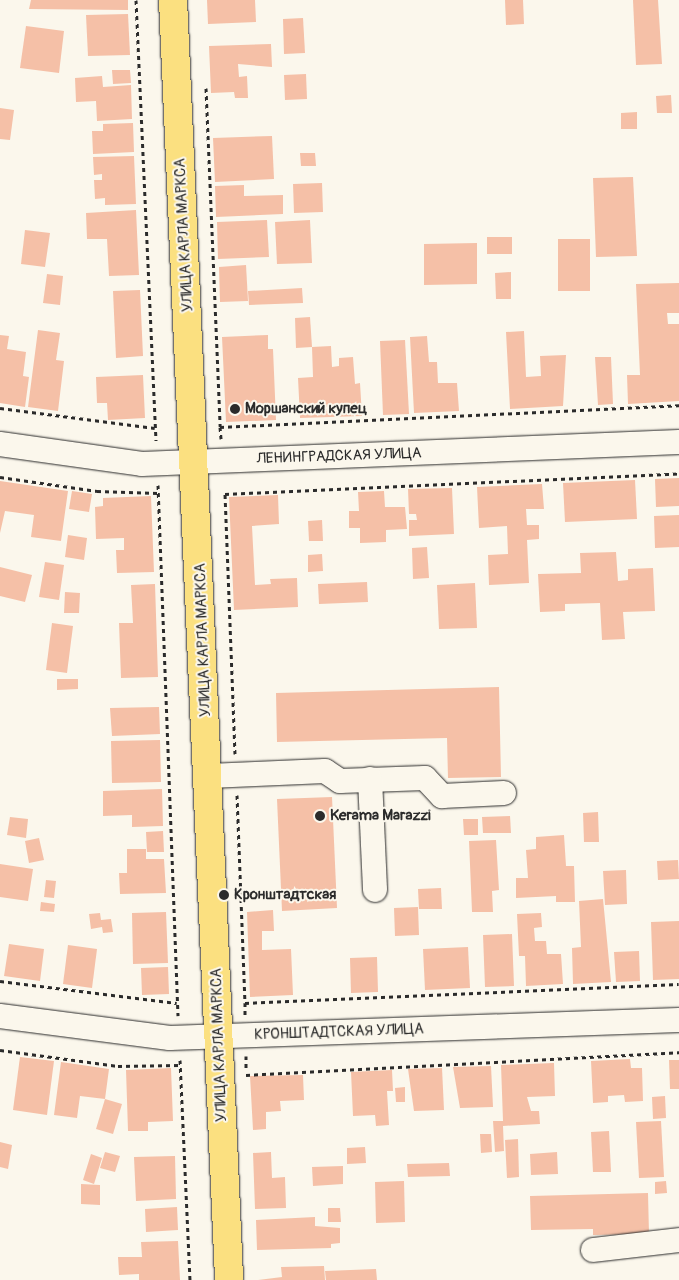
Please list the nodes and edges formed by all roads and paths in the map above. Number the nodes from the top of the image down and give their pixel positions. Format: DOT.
graph roads {
  1 [pos="136,0"];
  2 [pos="172,0"];
  3 [pos="206,88"];
  4 [pos="679,405"];
  5 [pos="0,408"];
  6 [pos="156,428"];
  7 [pos="679,442"];
  8 [pos="0,444"];
  9 [pos="196,462"];
  10 [pos="157,463"];
  11 [pos="679,473"];
  12 [pos="0,477"];
  13 [pos="158,493"];
  14 [pos="236,774"];
  15 [pos="209,776"];
  16 [pos="370,779"];
  17 [pos="504,793"];
  18 [pos="375,890"];
  19 [pos="0,981"];
  20 [pos="679,984"];
  21 [pos="177,1003"];
  22 [pos="0,1016"];
  23 [pos="679,1020"];
  24 [pos="219,1036"];
  25 [pos="179,1037"];
  26 [pos="0,1050"];
  27 [pos="679,1052"];
  28 [pos="180,1065"];
  29 [pos="246,1082"];
  30 [pos="679,1240"];
  31 [pos="593,1250"];
  32 [pos="190,1280"];
  33 [pos="229,1280"];
  1 -- 6 [label="path"];
  2 -- 9 [label="main road, УЛИЦА КАРЛА МАРКСА"];
  3 -- 4 [label="path"];
  5 -- 6 [label="path"];
  6 -- 10 [label="path"];
  7 -- 9 [label="street, ЛЕНИНГРАДСКАЯ УЛИЦА"];
  8 -- 10 [label="street, ЛЕНИНГРАДСКАЯ УЛИЦА"];
  9 -- 10 [label="street, ЛЕНИНГРАДСКАЯ УЛИЦА"];
  9 -- 15 [label="main road, УЛИЦА КАРЛА МАРКСА"];
  10 -- 13 [label="path"];
  11 -- 14 [label="path"];
  12 -- 13 [label="path"];
  13 -- 21 [label="path"];
  14 -- 15 [label="street"];
  14 -- 16 [label="street"];
  14 -- 20 [label="path"];
  15 -- 24 [label="main road, УЛИЦА КАРЛА МАРКСА"];
  16 -- 17 [label="street"];
  16 -- 18 [label="street"];
  19 -- 21 [label="path"];
  21 -- 25 [label="path"];
  22 -- 25 [label="street, КРОНШТАДТСКАЯ УЛИЦА"];
  23 -- 24 [label="street, КРОНШТАДТСКАЯ УЛИЦА"];
  24 -- 25 [label="street, КРОНШТАДТСКАЯ УЛИЦА"];
  24 -- 33 [label="main road, УЛИЦА КАРЛА МАРКСА"];
  25 -- 28 [label="path"];
  26 -- 28 [label="path"];
  27 -- 29 [label="path"];
  28 -- 32 [label="path"];
  30 -- 31 [label="street"];
}
